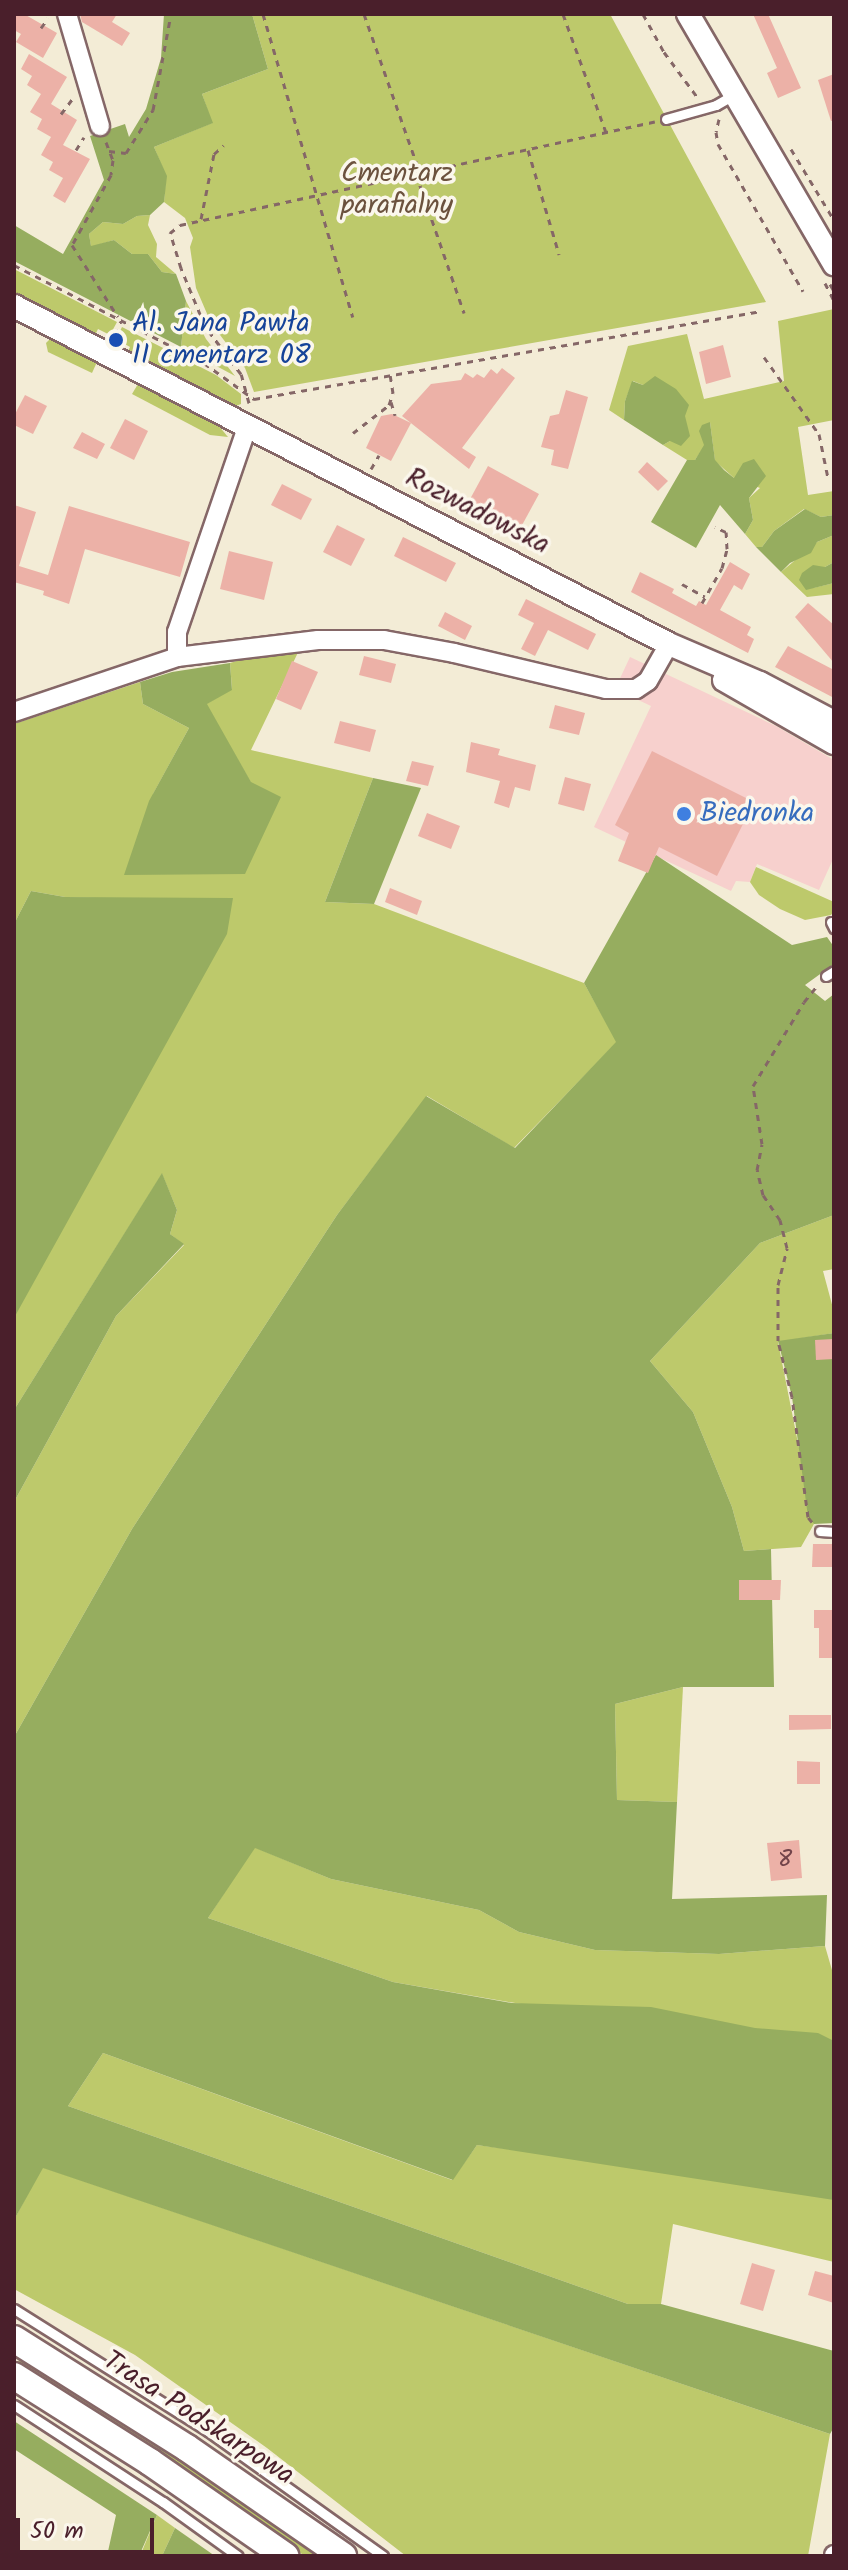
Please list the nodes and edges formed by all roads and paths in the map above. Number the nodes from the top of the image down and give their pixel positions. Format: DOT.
graph roads {
  1 [pos="50,14"];
  2 [pos="67,14"];
  3 [pos="171,14"];
  4 [pos="263,14"];
  5 [pos="364,14"];
  6 [pos="563,14"];
  7 [pos="643,14"];
  8 [pos="688,14"];
  9 [pos="41,28"];
  10 [pos="81,93"];
  11 [pos="720,108"];
  12 [pos="61,114"];
  13 [pos="666,119"];
  14 [pos="94,128"];
  15 [pos="606,132"];
  16 [pos="224,145"];
  17 [pos="76,150"];
  18 [pos="528,150"];
  19 [pos="418,174"];
  20 [pos="316,195"];
  21 [pos="201,219"];
  22 [pos="559,254"];
  23 [pos="14,265"];
  24 [pos="828,270"];
  25 [pos="803,291"];
  26 [pos="834,301"];
  27 [pos="14,306"];
  28 [pos="761,311"];
  29 [pos="464,313"];
  30 [pos="353,317"];
  31 [pos="121,320"];
  32 [pos="114,337"];
  33 [pos="764,357"];
  34 [pos="390,375"];
  35 [pos="249,395"];
  36 [pos="391,402"];
  37 [pos="395,415"];
  38 [pos="247,427"];
  39 [pos="353,433"];
  40 [pos="379,455"];
  41 [pos="371,470"];
  42 [pos="828,478"];
  43 [pos="715,527"];
  44 [pos="682,584"];
  45 [pos="705,597"];
  46 [pos="702,603"];
  47 [pos="674,647"];
  48 [pos="177,657"];
  49 [pos="14,712"];
  50 [pos="834,722"];
  51 [pos="834,743"];
  52 [pos="830,974"];
  53 [pos="820,1531"];
  54 [pos="834,1532"];
  55 [pos="14,2309"];
  56 [pos="14,2339"];
  57 [pos="14,2376"];
  58 [pos="14,2405"];
  59 [pos="238,2556"];
  60 [pos="285,2556"];
  61 [pos="343,2556"];
  62 [pos="383,2556"];
  1 -- 9 [label="path"];
  2 -- 14 [label="street"];
  3 -- 31 [label="path"];
  4 -- 20 [label="path"];
  5 -- 19 [label="path"];
  6 -- 15 [label="path"];
  7 -- 11 [label="path"];
  8 -- 11 [label="street"];
  10 -- 12 [label="path"];
  11 -- 13 [label="lane"];
  11 -- 24 [label="street"];
  11 -- 25 [label="path"];
  13 -- 15 [label="path"];
  14 -- 17 [label="path"];
  15 -- 18 [label="path"];
  16 -- 21 [label="path"];
  18 -- 19 [label="path"];
  18 -- 22 [label="path"];
  19 -- 20 [label="path"];
  19 -- 29 [label="path"];
  20 -- 21 [label="path"];
  20 -- 30 [label="path"];
  21 -- 35 [label="path"];
  23 -- 31 [label="path"];
  24 -- 26 [label="path"];
  27 -- 38 [label="street, Rozwadowska"];
  28 -- 34 [label="path"];
  31 -- 32 [label="path"];
  31 -- 35 [label="path"];
  33 -- 42 [label="path"];
  34 -- 35 [label="path"];
  34 -- 36 [label="path"];
  35 -- 38 [label="path"];
  36 -- 37 [label="path"];
  36 -- 39 [label="path"];
  38 -- 47 [label="street, Rozwadowska"];
  38 -- 48 [label="street"];
  40 -- 41 [label="path"];
  43 -- 45 [label="path"];
  44 -- 45 [label="path"];
  45 -- 46 [label="path"];
  47 -- 48 [label="street"];
  47 -- 50 [label="street, Rozwadowska"];
  47 -- 51 [label="street, Rozwadowska"];
  48 -- 49 [label="street"];
  52 -- 53 [label="path"];
  53 -- 54 [label="lane"];
  55 -- 62 [label="lane"];
  56 -- 61 [label="main road, Trasa Podskarpowa"];
  57 -- 60 [label="main road"];
  58 -- 59 [label="lane"];
}
